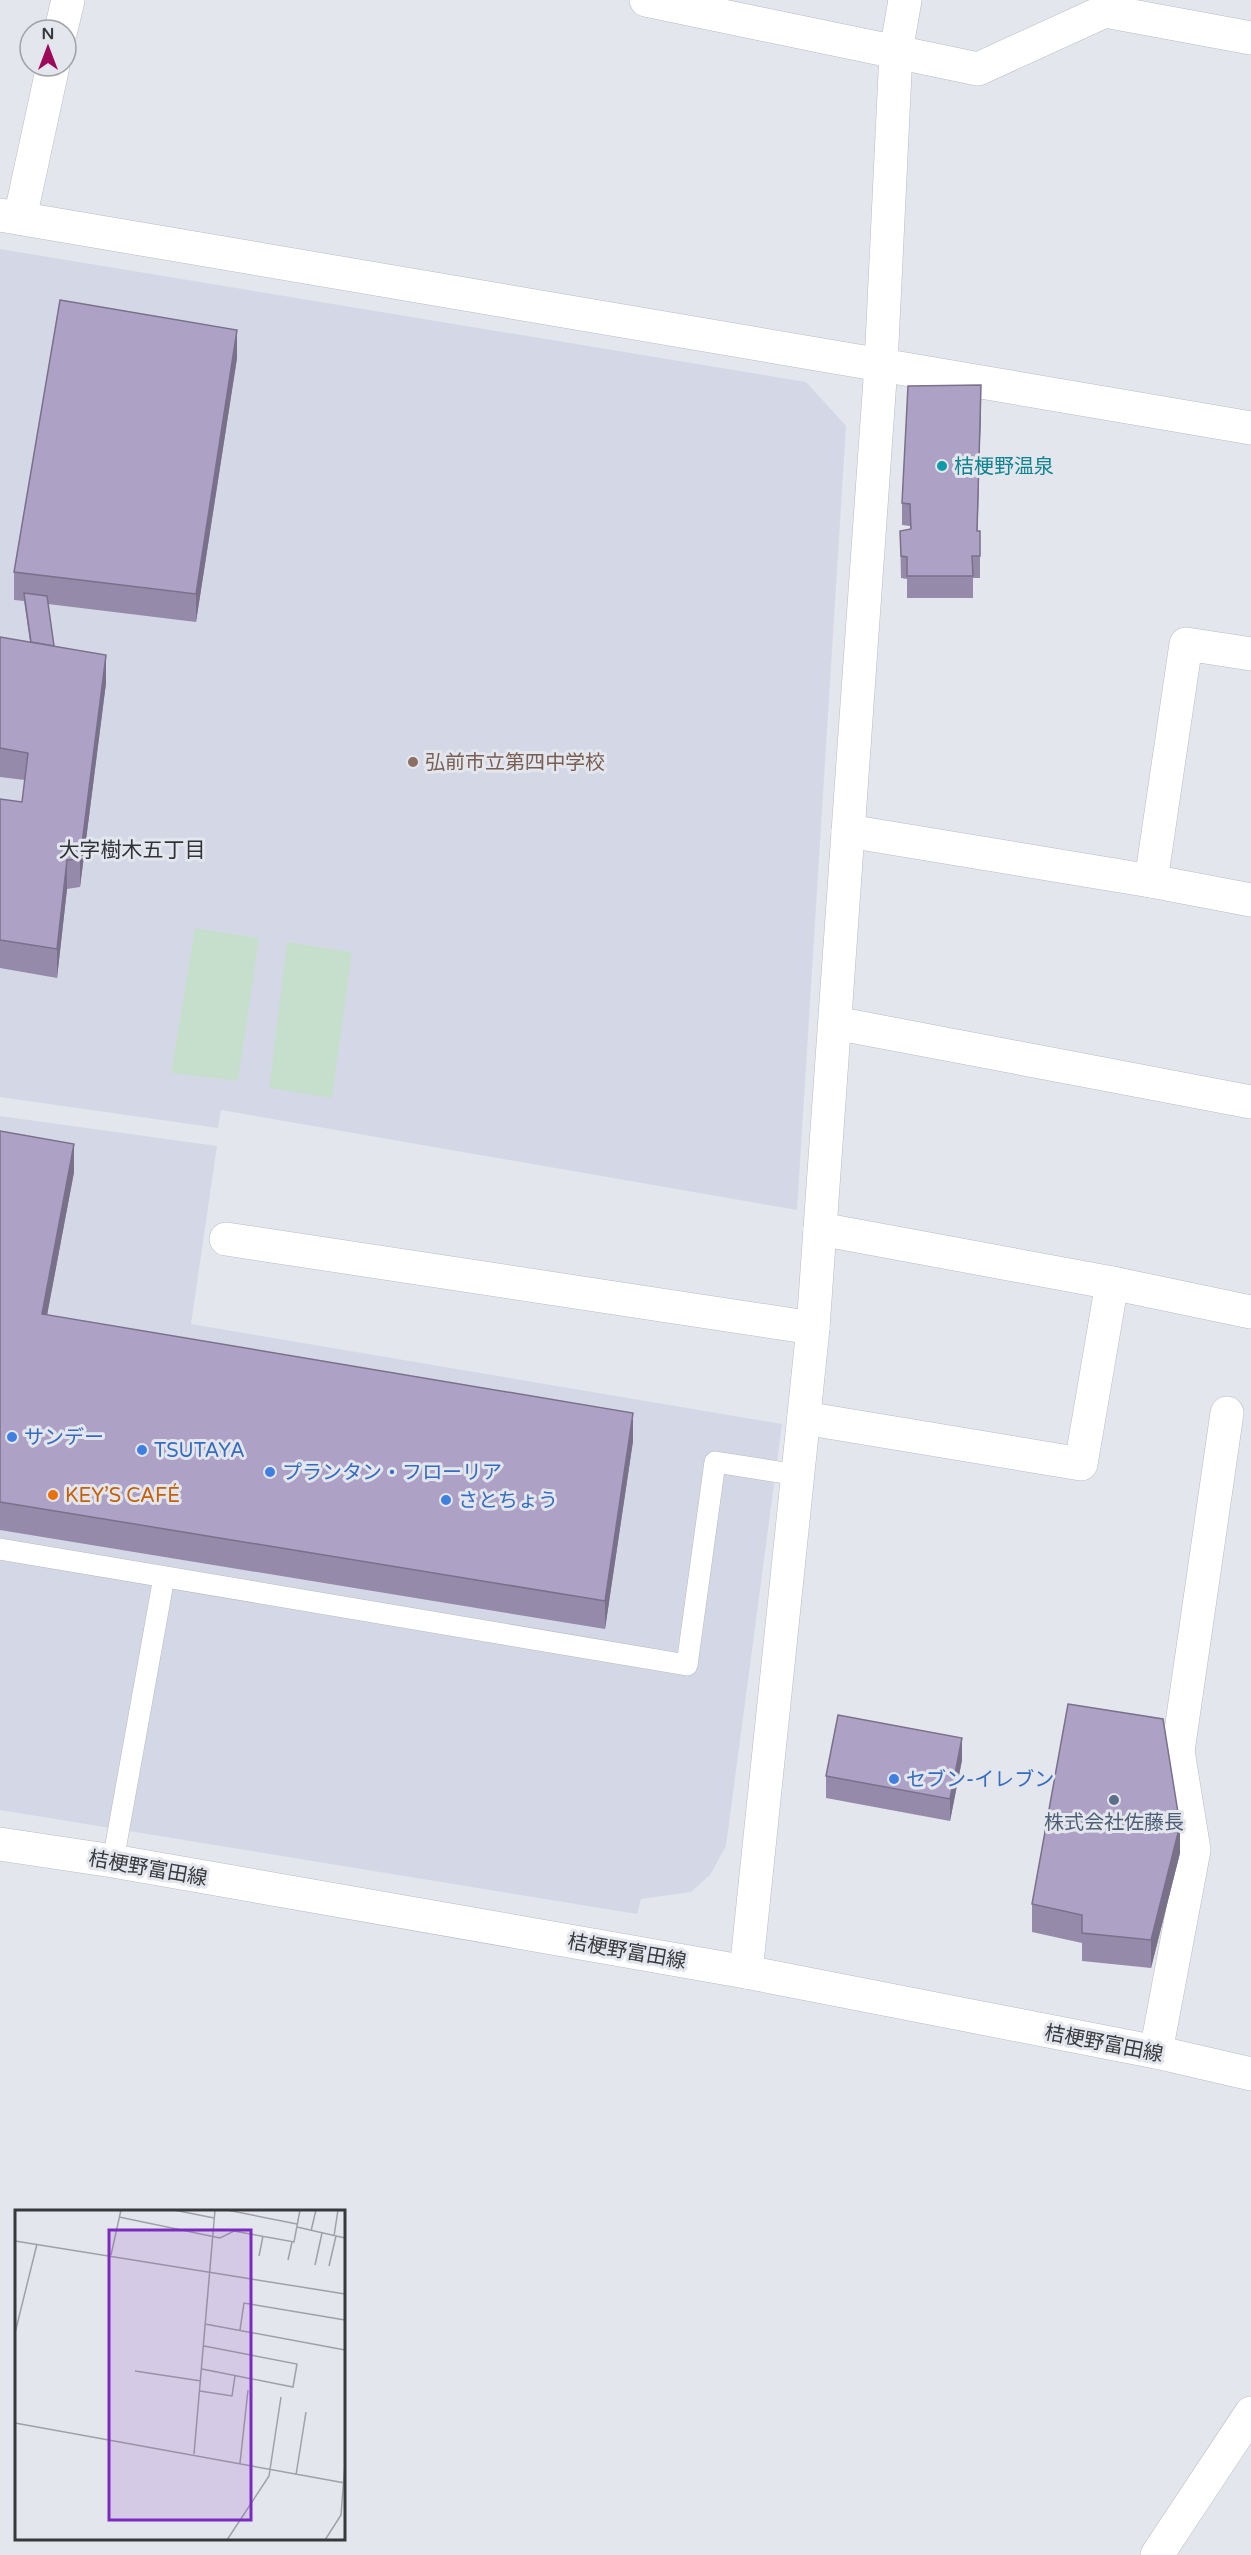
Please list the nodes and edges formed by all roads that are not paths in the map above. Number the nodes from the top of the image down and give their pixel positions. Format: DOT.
graph roads {
  1 [pos="68,0"];
  2 [pos="646,0"];
  3 [pos="905,0"];
  4 [pos="64,18"];
  5 [pos="1251,38"];
  6 [pos="896,52"];
  7 [pos="49,78"];
  8 [pos="7,222"];
  9 [pos="881,365"];
  10 [pos="1251,428"];
  11 [pos="1251,654"];
  12 [pos="848,831"];
  13 [pos="1151,881"];
  14 [pos="1251,900"];
  15 [pos="834,1023"];
  16 [pos="1251,1102"];
  17 [pos="820,1229"];
  18 [pos="226,1239"];
  19 [pos="1112,1283"];
  20 [pos="1251,1312"];
  21 [pos="813,1328"];
  22 [pos="1227,1413"];
  23 [pos="804,1418"];
  24 [pos="798,1474"];
  25 [pos="0,1549"];
  26 [pos="164,1577"];
  27 [pos="0,1844"];
  28 [pos="112,1861"];
  29 [pos="746,1972"];
  30 [pos="1156,2052"];
  31 [pos="1251,2074"];
  32 [pos="1251,2413"];
  33 [pos="1157,2555"];
  1 -- 4 [label="street"];
  2 -- 6 [label="street"];
  3 -- 6 [label="street"];
  5 -- 6 [label="street"];
  6 -- 9 [label="street"];
  7 -- 8 [label="street"];
  8 -- 9 [label="street"];
  9 -- 10 [label="street"];
  9 -- 12 [label="street"];
  11 -- 13 [label="street"];
  12 -- 13 [label="street"];
  12 -- 15 [label="street"];
  13 -- 14 [label="street"];
  15 -- 16 [label="street"];
  15 -- 17 [label="street"];
  17 -- 19 [label="street"];
  17 -- 21 [label="street"];
  18 -- 21 [label="street"];
  19 -- 20 [label="street"];
  19 -- 23 [label="street"];
  21 -- 23 [label="street"];
  22 -- 30 [label="street"];
  23 -- 24 [label="street"];
  24 -- 26 [label="lane"];
  24 -- 29 [label="street"];
  25 -- 26 [label="lane"];
  26 -- 28 [label="lane"];
  27 -- 28 [label="street, 桔梗野富田線"];
  28 -- 29 [label="street, 桔梗野富田線"];
  29 -- 30 [label="street, 桔梗野富田線"];
  30 -- 31 [label="street, 桔梗野富田線"];
  32 -- 33 [label="street"];
}
